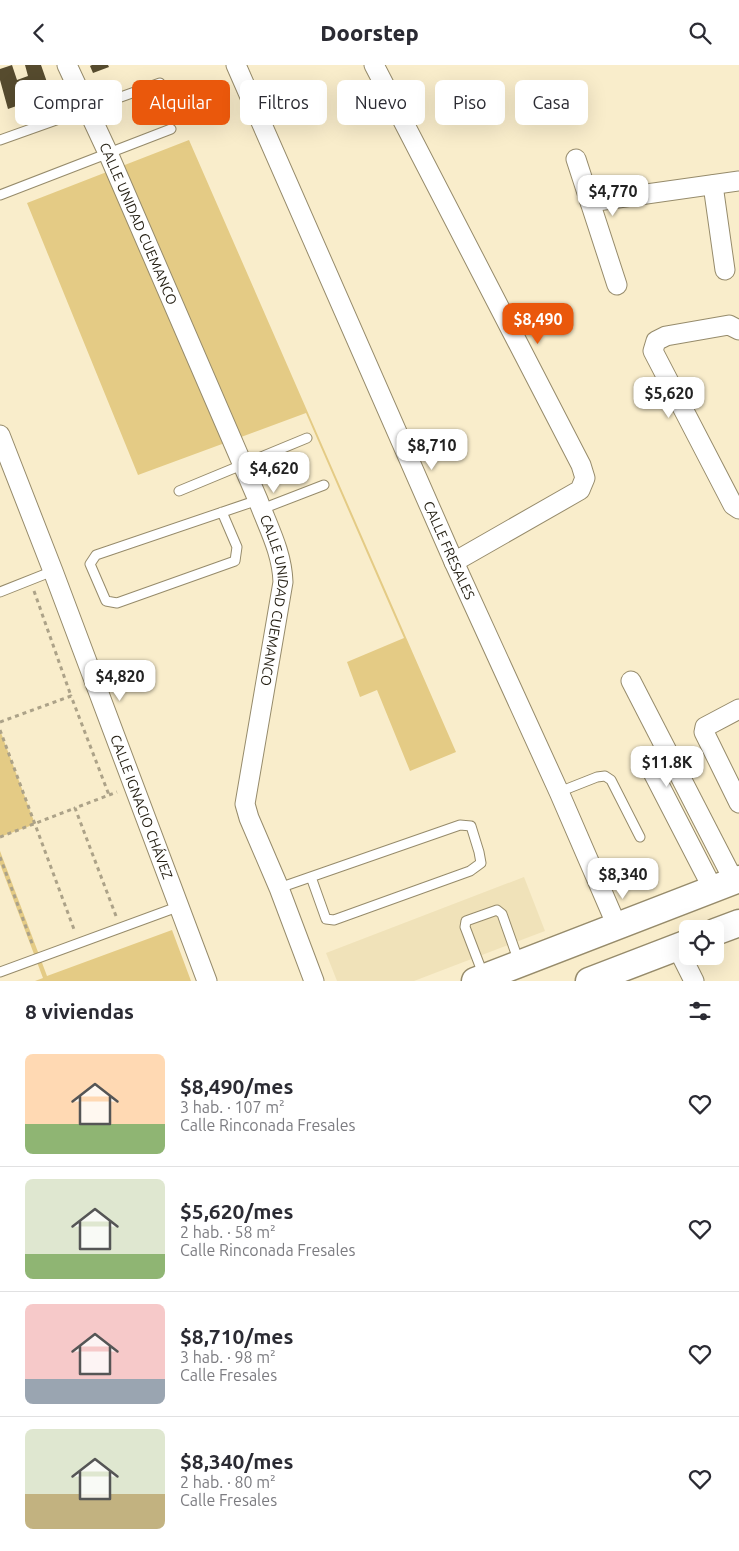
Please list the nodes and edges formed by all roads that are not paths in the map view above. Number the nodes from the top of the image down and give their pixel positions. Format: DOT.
graph roads {
  1 [pos="67,65"];
  2 [pos="236,65"];
  3 [pos="374,65"];
  4 [pos="74,80"];
  5 [pos="41,125"];
  6 [pos="95,125"];
  7 [pos="171,129"];
  8 [pos="0,140"];
  9 [pos="108,153"];
  10 [pos="576,159"];
  11 [pos="739,181"];
  12 [pos="713,185"];
  13 [pos="0,195"];
  14 [pos="590,202"];
  15 [pos="726,270"];
  16 [pos="618,285"];
  17 [pos="739,330"];
  18 [pos="0,435"];
  19 [pos="307,439"];
  20 [pos="242,465"];
  21 [pos="324,485"];
  22 [pos="179,491"];
  23 [pos="260,505"];
  24 [pos="739,509"];
  25 [pos="222,511"];
  26 [pos="454,562"];
  27 [pos="53,571"];
  28 [pos="0,592"];
  29 [pos="631,681"];
  30 [pos="739,709"];
  31 [pos="649,765"];
  32 [pos="559,792"];
  33 [pos="739,803"];
  34 [pos="640,837"];
  35 [pos="311,877"];
  36 [pos="728,883"];
  37 [pos="279,888"];
  38 [pos="180,906"];
  39 [pos="739,923"];
  40 [pos="617,926"];
  41 [pos="724,929"];
  42 [pos="679,946"];
  43 [pos="520,964"];
  44 [pos="689,965"];
  45 [pos="0,972"];
  46 [pos="480,979"];
  47 [pos="207,981"];
  48 [pos="314,981"];
  49 [pos="589,981"];
  50 [pos="694,981"];
  1 -- 4 [label="street, CALLE UNIDAD CUEMANCO"];
  2 -- 26 [label="street, CALLE FRESALES"];
  3 -- 26 [label="street"];
  5 -- 8 [label="lane"];
  6 -- 9 [label="street, CALLE UNIDAD CUEMANCO"];
  7 -- 9 [label="lane"];
  9 -- 13 [label="lane"];
  9 -- 20 [label="street, CALLE UNIDAD CUEMANCO"];
  10 -- 14 [label="street"];
  11 -- 12 [label="street"];
  12 -- 14 [label="street"];
  12 -- 15 [label="street"];
  14 -- 16 [label="street"];
  17 -- 24 [label="street"];
  18 -- 27 [label="street, CALLE IGNACIO CHÁVEZ"];
  19 -- 20 [label="lane"];
  20 -- 22 [label="lane"];
  20 -- 23 [label="street, CALLE UNIDAD CUEMANCO"];
  21 -- 23 [label="lane"];
  23 -- 25 [label="lane"];
  23 -- 37 [label="street, CALLE UNIDAD CUEMANCO"];
  25 -- 25 [label="lane"];
  26 -- 32 [label="street, CALLE FRESALES"];
  27 -- 28 [label="lane"];
  27 -- 38 [label="street, CALLE IGNACIO CHÁVEZ"];
  29 -- 36 [label="street"];
  30 -- 33 [label="street"];
  31 -- 36 [label="street"];
  32 -- 34 [label="lane"];
  32 -- 40 [label="street, CALLE FRESALES"];
  35 -- 35 [label="lane"];
  35 -- 37 [label="lane"];
  36 -- 40 [label="main road"];
  37 -- 48 [label="street, CALLE UNIDAD CUEMANCO"];
  38 -- 45 [label="lane"];
  38 -- 47 [label="street, CALLE IGNACIO CHÁVEZ"];
  39 -- 41 [label="main road"];
  40 -- 43 [label="main road"];
  42 -- 49 [label="main road"];
  43 -- 46 [label="main road"];
  43 -- 46 [label="lane"];
  44 -- 50 [label="street"];
}
